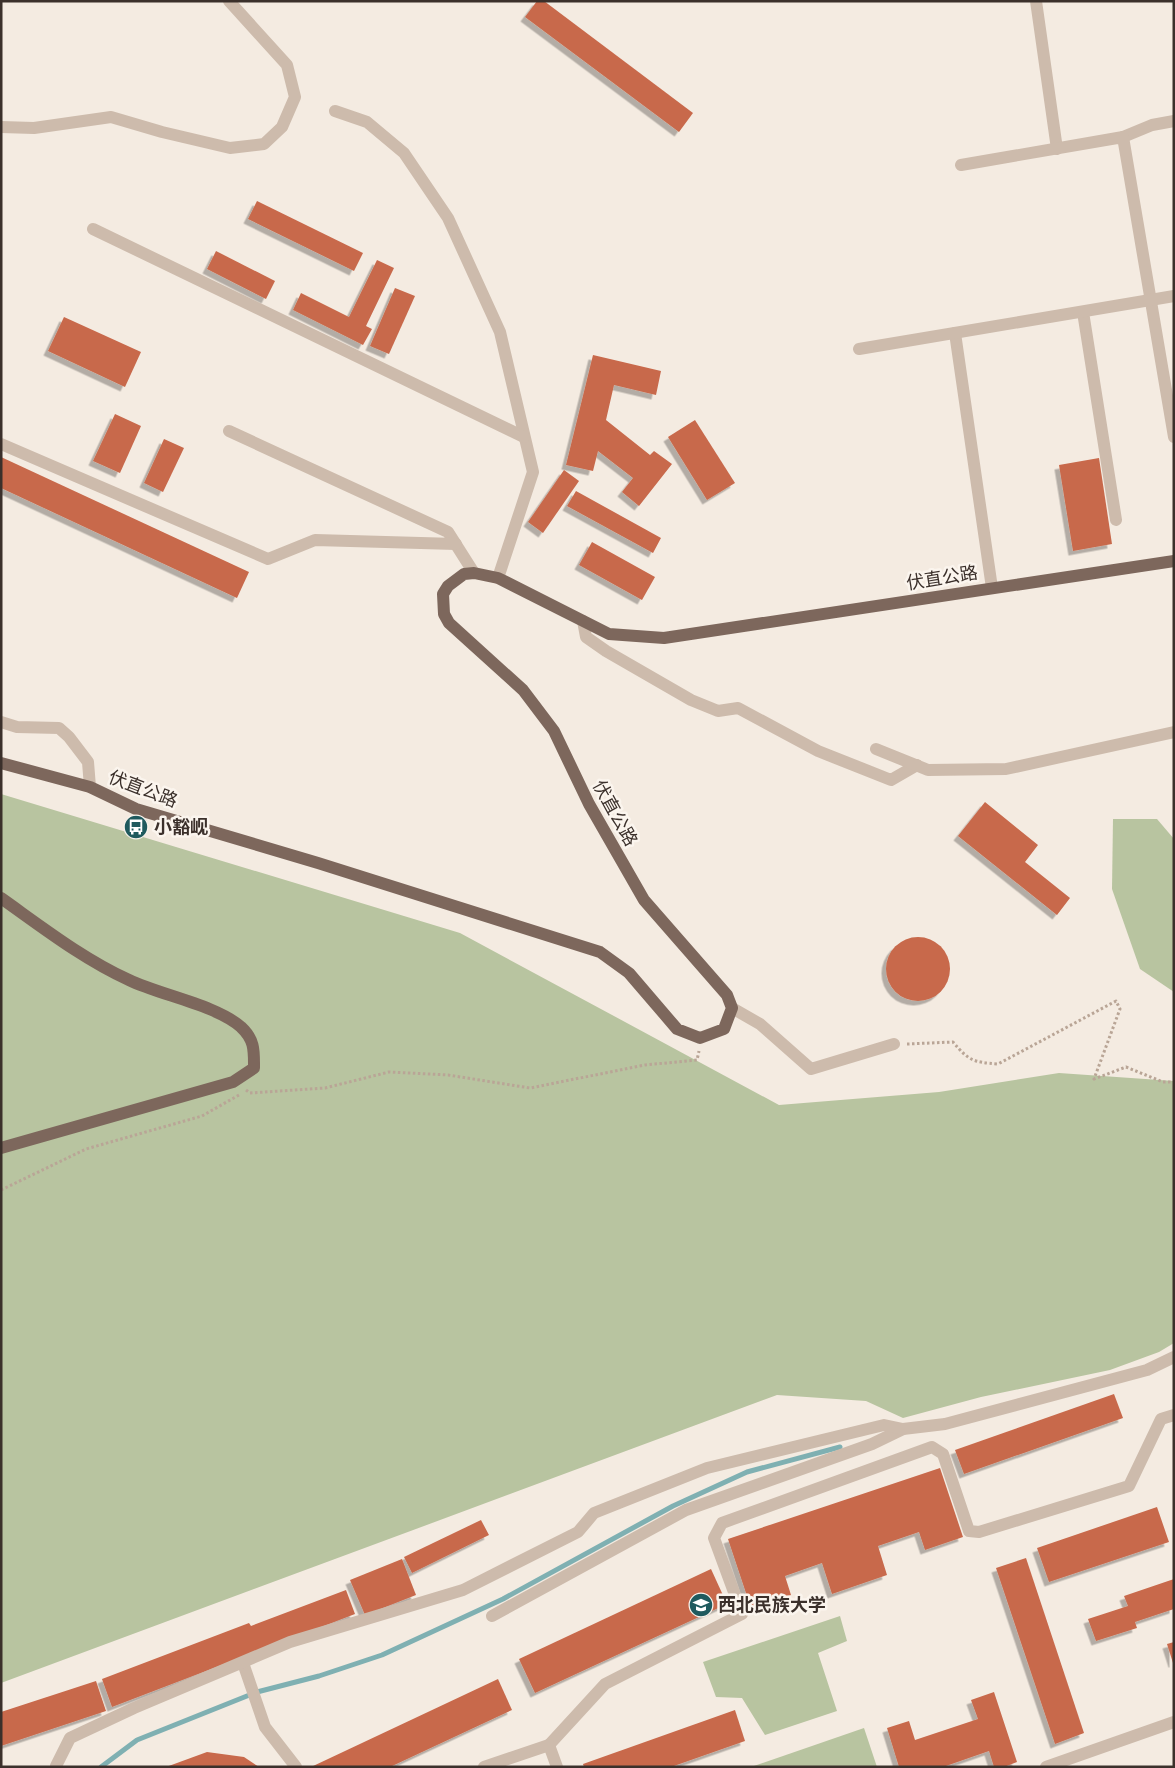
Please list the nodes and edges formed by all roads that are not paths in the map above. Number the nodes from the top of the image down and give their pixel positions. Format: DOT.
graph roads {
  1 [pos="229,1"];
  2 [pos="1036,1"];
  3 [pos="334,111"];
  4 [pos="1174,121"];
  5 [pos="1,127"];
  6 [pos="1123,137"];
  7 [pos="1056,149"];
  8 [pos="962,165"];
  9 [pos="93,229"];
  10 [pos="1174,296"];
  11 [pos="1150,300"];
  12 [pos="1083,312"];
  13 [pos="955,333"];
  14 [pos="859,349"];
  15 [pos="229,431"];
  16 [pos="1174,437"];
  17 [pos="524,438"];
  18 [pos="1,444"];
  19 [pos="1116,520"];
  20 [pos="456,544"];
  21 [pos="1174,561"];
  22 [pos="474,573"];
  23 [pos="498,578"];
  24 [pos="992,588"];
  25 [pos="583,621"];
  26 [pos="1,722"];
  27 [pos="1174,732"];
  28 [pos="876,750"];
  29 [pos="1,763"];
  30 [pos="917,765"];
  31 [pos="90,787"];
  32 [pos="1,898"];
  33 [pos="732,1008"];
  34 [pos="894,1044"];
  35 [pos="1,1148"];
  36 [pos="1174,1357"];
  37 [pos="1174,1415"];
  38 [pos="903,1429"];
  39 [pos="492,1616"];
  40 [pos="243,1663"];
  41 [pos="1174,1722"];
  42 [pos="549,1745"];
  43 [pos="55,1766"];
  44 [pos="555,1766"];
  45 [pos="296,1767"];
  46 [pos="484,1767"];
  47 [pos="1046,1767"];
  1 -- 5 [label="street"];
  2 -- 7 [label="street"];
  3 -- 17 [label="street"];
  4 -- 6 [label="street"];
  6 -- 7 [label="street"];
  6 -- 11 [label="street"];
  7 -- 8 [label="street"];
  9 -- 17 [label="street"];
  10 -- 11 [label="street"];
  11 -- 12 [label="street"];
  11 -- 16 [label="street"];
  12 -- 13 [label="street"];
  12 -- 19 [label="street"];
  13 -- 14 [label="street"];
  13 -- 24 [label="street"];
  15 -- 20 [label="street"];
  17 -- 23 [label="street"];
  18 -- 20 [label="street"];
  20 -- 22 [label="street"];
  21 -- 24 [label="main road, 伏直公路"];
  22 -- 23 [label="main road, 伏直公路"];
  22 -- 33 [label="main road, 伏直公路"];
  23 -- 25 [label="main road, 伏直公路"];
  24 -- 25 [label="main road, 伏直公路"];
  25 -- 30 [label="street"];
  26 -- 31 [label="street"];
  27 -- 30 [label="street"];
  28 -- 30 [label="street"];
  29 -- 31 [label="main road, 伏直公路"];
  31 -- 33 [label="main road, 伏直公路"];
  32 -- 35 [label="main road"];
  33 -- 34 [label="street"];
  36 -- 38 [label="street"];
  37 -- 42 [label="street"];
  38 -- 39 [label="street"];
  38 -- 40 [label="street"];
  40 -- 43 [label="street"];
  40 -- 45 [label="street"];
  41 -- 47 [label="street"];
  42 -- 44 [label="street"];
  42 -- 46 [label="street"];
}
